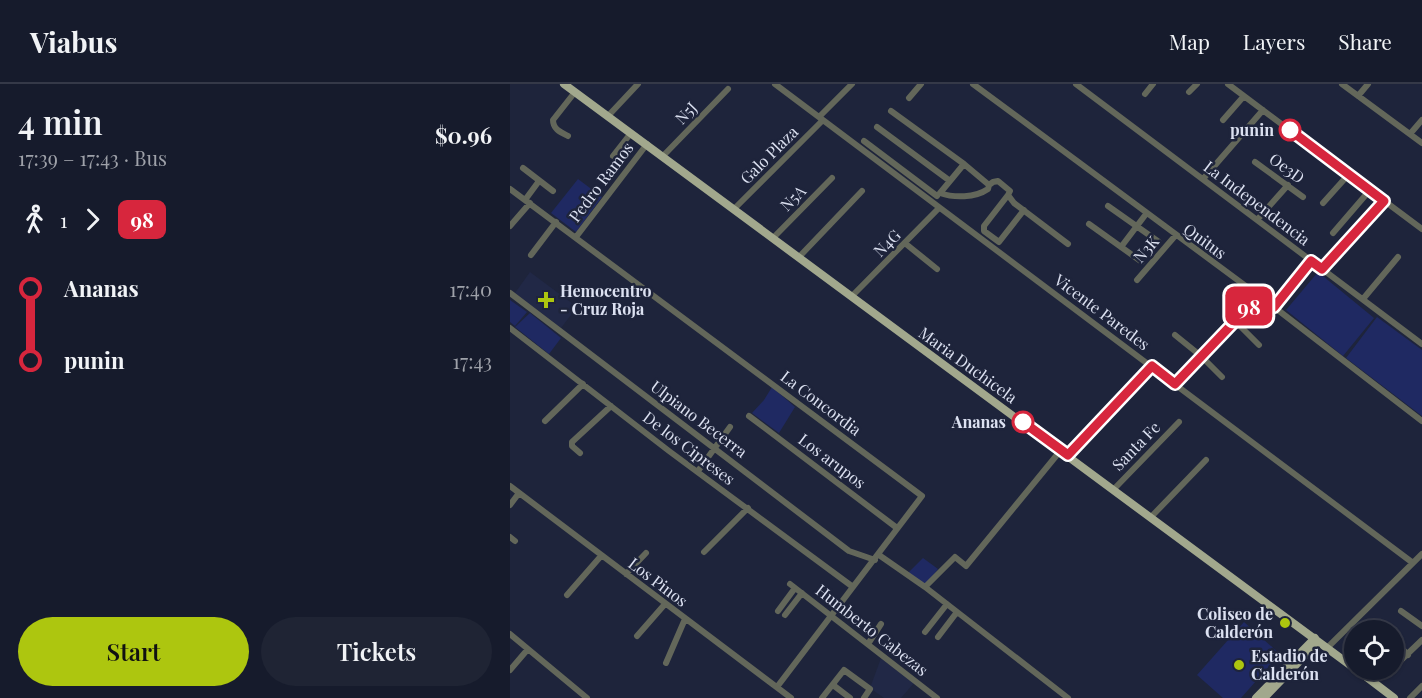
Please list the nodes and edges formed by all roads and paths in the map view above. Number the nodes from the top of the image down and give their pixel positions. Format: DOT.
graph roads {
  1 [pos="564,84"];
  2 [pos="638,84"];
  3 [pos="775,84"];
  4 [pos="852,84"];
  5 [pos="921,84"];
  6 [pos="972,84"];
  7 [pos="1076,84"];
  8 [pos="1153,84"];
  9 [pos="1197,84"];
  10 [pos="1228,84"];
  11 [pos="1342,84"];
  12 [pos="1368,84"];
  13 [pos="728,89"];
  14 [pos="575,92"];
  15 [pos="1190,92"];
  16 [pos="1145,94"];
  17 [pos="1244,96"];
  18 [pos="1358,96"];
  19 [pos="909,98"];
  20 [pos="1263,110"];
  21 [pos="891,111"];
  22 [pos="608,116"];
  23 [pos="821,118"];
  24 [pos="1223,120"];
  25 [pos="1422,120"];
  26 [pos="877,127"];
  27 [pos="631,132"];
  28 [pos="1410,134"];
  29 [pos="568,136"];
  30 [pos="864,141"];
  31 [pos="1422,143"];
  32 [pos="647,144"];
  33 [pos="613,156"];
  34 [pos="663,156"];
  35 [pos="1255,162"];
  36 [pos="964,164"];
  37 [pos="523,168"];
  38 [pos="1349,174"];
  39 [pos="832,178"];
  40 [pos="1203,179"];
  41 [pos="539,181"];
  42 [pos="950,181"];
  43 [pos="989,185"];
  44 [pos="1288,185"];
  45 [pos="510,189"];
  46 [pos="1370,190"];
  47 [pos="553,191"];
  48 [pos="862,191"];
  49 [pos="939,194"];
  50 [pos="1008,195"];
  51 [pos="1303,196"];
  52 [pos="527,201"];
  53 [pos="1384,201"];
  54 [pos="932,202"];
  55 [pos="1323,202"];
  56 [pos="1108,206"];
  57 [pos="939,208"];
  58 [pos="734,209"];
  59 [pos="1024,210"];
  60 [pos="1146,214"];
  61 [pos="1257,220"];
  62 [pos="511,222"];
  63 [pos="556,222"];
  64 [pos="1089,224"];
  65 [pos="1137,227"];
  66 [pos="1422,229"];
  67 [pos="1333,233"];
  68 [pos="1175,236"];
  69 [pos="576,237"];
  70 [pos="773,238"];
  71 [pos="1159,242"];
  72 [pos="1068,243"];
  73 [pos="906,244"];
  74 [pos="1121,247"];
  75 [pos="531,255"];
  76 [pos="799,256"];
  77 [pos="1398,257"];
  78 [pos="1311,261"];
  79 [pos="1142,262"];
  80 [pos="937,269"];
  81 [pos="1322,269"];
  82 [pos="1137,280"];
  83 [pos="510,293"];
  84 [pos="852,296"];
  85 [pos="1258,297"];
  86 [pos="1363,299"];
  87 [pos="1274,307"];
  88 [pos="1235,321"];
  89 [pos="511,331"];
  90 [pos="1175,335"];
  91 [pos="1422,344"];
  92 [pos="1259,345"];
  93 [pos="1202,356"];
  94 [pos="1152,366"];
  95 [pos="1222,377"];
  96 [pos="583,384"];
  97 [pos="1175,384"];
  98 [pos="611,406"];
  99 [pos="749,416"];
  100 [pos="545,421"];
  101 [pos="1422,421"];
  102 [pos="1179,422"];
  103 [pos="730,427"];
  104 [pos="715,448"];
  105 [pos="580,453"];
  106 [pos="1064,453"];
  107 [pos="1206,460"];
  108 [pos="698,471"];
  109 [pos="510,486"];
  110 [pos="1114,489"];
  111 [pos="519,493"];
  112 [pos="510,505"];
  113 [pos="748,508"];
  114 [pos="1151,517"];
  115 [pos="897,528"];
  116 [pos="704,552"];
  117 [pos="646,553"];
  118 [pos="1422,554"];
  119 [pos="601,556"];
  120 [pos="877,557"];
  121 [pos="1413,563"];
  122 [pos="626,574"];
  123 [pos="853,587"];
  124 [pos="926,587"];
  125 [pos="802,593"];
  126 [pos="567,595"];
  127 [pos="665,604"];
  128 [pos="946,604"];
  129 [pos="957,612"];
  130 [pos="1401,612"];
  131 [pos="831,615"];
  132 [pos="685,619"];
  133 [pos="881,624"];
  134 [pos="1422,626"];
  135 [pos="925,632"];
  136 [pos="510,634"];
  137 [pos="637,636"];
  138 [pos="938,637"];
  139 [pos="1317,640"];
  140 [pos="1422,640"];
  141 [pos="868,644"];
  142 [pos="1328,647"];
  143 [pos="528,649"];
  144 [pos="1404,651"];
  145 [pos="1408,655"];
  146 [pos="1404,658"];
  147 [pos="1344,659"];
  148 [pos="666,663"];
  149 [pos="510,670"];
  150 [pos="1371,680"];
  151 [pos="833,685"];
  152 [pos="1422,686"];
  153 [pos="777,687"];
  154 [pos="587,698"];
  155 [pos="791,698"];
  156 [pos="822,698"];
  157 [pos="850,698"];
  158 [pos="864,698"];
  159 [pos="937,698"];
  160 [pos="1068,698"];
  161 [pos="1256,698"];
  162 [pos="1264,698"];
  163 [pos="1394,698"];
  164 [pos="1410,698"];
  1 -- 14 [label="main road, Maria Duchicela"];
  2 -- 22 [label="street"];
  3 -- 23 [label="street, Vicente Paredes"];
  4 -- 23 [label="street, Galo Plaza"];
  5 -- 19 [label="street"];
  6 -- 60 [label="street, Quitus"];
  7 -- 40 [label="street, La Independencia"];
  8 -- 16 [label="street"];
  9 -- 15 [label="street"];
  10 -- 17 [label="street"];
  11 -- 18 [label="street"];
  12 -- 18 [label="street"];
  13 -- 34 [label="street, N5J"];
  14 -- 22 [label="main road, Maria Duchicela"];
  14 -- 29 [label="street"];
  17 -- 20 [label="street"];
  17 -- 24 [label="street"];
  18 -- 28 [label="street"];
  20 -- 38 [label="street"];
  20 -- 40 [label="street"];
  21 -- 36 [label="street"];
  22 -- 27 [label="main road, Maria Duchicela"];
  23 -- 54 [label="street, Vicente Paredes"];
  23 -- 58 [label="street, Galo Plaza"];
  25 -- 28 [label="street"];
  26 -- 42 [label="street"];
  27 -- 32 [label="main road, Maria Duchicela"];
  27 -- 33 [label="street"];
  28 -- 31 [label="street"];
  30 -- 49 [label="street"];
  32 -- 34 [label="main road, Maria Duchicela"];
  32 -- 69 [label="street, Pedro Ramos"];
  34 -- 58 [label="main road, Maria Duchicela"];
  35 -- 44 [label="street, Oe3D"];
  36 -- 42 [label="street"];
  36 -- 43 [label="street"];
  37 -- 41 [label="street"];
  38 -- 46 [label="street"];
  38 -- 55 [label="street"];
  39 -- 70 [label="street, N5A"];
  40 -- 61 [label="street, La Independencia"];
  41 -- 47 [label="street"];
  41 -- 52 [label="street"];
  42 -- 49 [label="street"];
  43 -- 49 [label="street"];
  43 -- 50 [label="street"];
  44 -- 51 [label="street, Oe3D"];
  44 -- 61 [label="street"];
  45 -- 52 [label="street, La Concordia"];
  46 -- 53 [label="street"];
  46 -- 67 [label="street"];
  48 -- 76 [label="street"];
  49 -- 54 [label="street"];
  50 -- 59 [label="street"];
  50 -- 59 [label="street"];
  52 -- 62 [label="street"];
  52 -- 63 [label="street, La Concordia"];
  53 -- 66 [label="street"];
  53 -- 81 [label="street"];
  54 -- 57 [label="street, Vicente Paredes"];
  56 -- 65 [label="street"];
  57 -- 73 [label="street, N4G"];
  57 -- 94 [label="street, Vicente Paredes"];
  58 -- 70 [label="main road, Maria Duchicela"];
  59 -- 72 [label="street"];
  60 -- 65 [label="street"];
  60 -- 68 [label="street, Quitus"];
  61 -- 78 [label="street, La Independencia"];
  63 -- 69 [label="street, La Concordia"];
  63 -- 75 [label="street"];
  64 -- 74 [label="street"];
  65 -- 71 [label="street"];
  65 -- 74 [label="street"];
  68 -- 82 [label="street, N3K"];
  68 -- 85 [label="street, Quitus"];
  69 -- 115 [label="street, La Concordia"];
  70 -- 76 [label="main road, Maria Duchicela"];
  73 -- 80 [label="street"];
  73 -- 84 [label="street, N4G"];
  74 -- 79 [label="street"];
  76 -- 84 [label="main road, Maria Duchicela"];
  77 -- 86 [label="street"];
  78 -- 81 [label="street, La Independencia"];
  78 -- 87 [label="street"];
  81 -- 86 [label="street, La Independencia"];
  83 -- 104 [label="street, Ulpiano Becerra"];
  84 -- 106 [label="main road, Maria Duchicela"];
  85 -- 87 [label="street, Quitus"];
  85 -- 88 [label="street"];
  86 -- 91 [label="street, La Independencia"];
  87 -- 101 [label="street, Quitus"];
  88 -- 92 [label="street"];
  88 -- 93 [label="street"];
  89 -- 96 [label="street, De los Cipreses"];
  90 -- 93 [label="street"];
  93 -- 95 [label="street"];
  93 -- 97 [label="street"];
  94 -- 97 [label="street, Vicente Paredes"];
  94 -- 106 [label="street"];
  96 -- 98 [label="street, De los Cipreses"];
  96 -- 100 [label="street"];
  97 -- 121 [label="street, Vicente Paredes"];
  98 -- 105 [label="street"];
  98 -- 108 [label="street, De los Cipreses"];
  99 -- 115 [label="street, Los arupos"];
  102 -- 110 [label="street, Santa Fe"];
  103 -- 104 [label="street"];
  104 -- 108 [label="street"];
  104 -- 120 [label="street, Ulpiano Becerra"];
  106 -- 110 [label="main road, Maria Duchicela"];
  106 -- 124 [label="street"];
  107 -- 114 [label="street"];
  108 -- 113 [label="street, De los Cipreses"];
  109 -- 111 [label="street, Los Pinos"];
  110 -- 114 [label="main road, Maria Duchicela"];
  111 -- 112 [label="street"];
  111 -- 119 [label="street, Los Pinos"];
  113 -- 116 [label="street"];
  113 -- 123 [label="street, De los Cipreses"];
  114 -- 139 [label="main road, Maria Duchicela"];
  115 -- 120 [label="street, La Concordia"];
  117 -- 122 [label="street"];
  118 -- 121 [label="street"];
  119 -- 122 [label="street, Los Pinos"];
  119 -- 126 [label="street"];
  120 -- 123 [label="street, La Concordia"];
  120 -- 124 [label="street, Ulpiano Becerra"];
  121 -- 142 [label="street"];
  122 -- 127 [label="street, Los Pinos"];
  123 -- 131 [label="street, La Concordia"];
  124 -- 128 [label="street, Ulpiano Becerra"];
  125 -- 125 [label="street, Humberto Cabezas"];
  125 -- 131 [label="street, Humberto Cabezas"];
  127 -- 132 [label="street, Los Pinos"];
  127 -- 137 [label="street"];
  128 -- 129 [label="street, Ulpiano Becerra"];
  128 -- 135 [label="street"];
  129 -- 138 [label="street"];
  129 -- 160 [label="street, Ulpiano Becerra"];
  130 -- 134 [label="street"];
  131 -- 141 [label="street, Humberto Cabezas"];
  131 -- 153 [label="street, La Concordia"];
  132 -- 148 [label="street"];
  132 -- 153 [label="street, Los Pinos"];
  133 -- 141 [label="street"];
  136 -- 143 [label="street"];
  139 -- 142 [label="main road, Maria Duchicela"];
  139 -- 161 [label="main road"];
  139 -- 162 [label="main road"];
  140 -- 145 [label="street"];
  141 -- 159 [label="street, Humberto Cabezas"];
  142 -- 147 [label="main road, Maria Duchicela"];
  143 -- 149 [label="street"];
  143 -- 154 [label="street"];
  144 -- 145 [label="street"];
  145 -- 146 [label="street"];
  150 -- 163 [label="main road, Maria Duchicela"];
  151 -- 156 [label="street"];
  151 -- 157 [label="street"];
  151 -- 158 [label="street"];
  152 -- 164 [label="street"];
  153 -- 155 [label="street, Los Pinos"];
}
